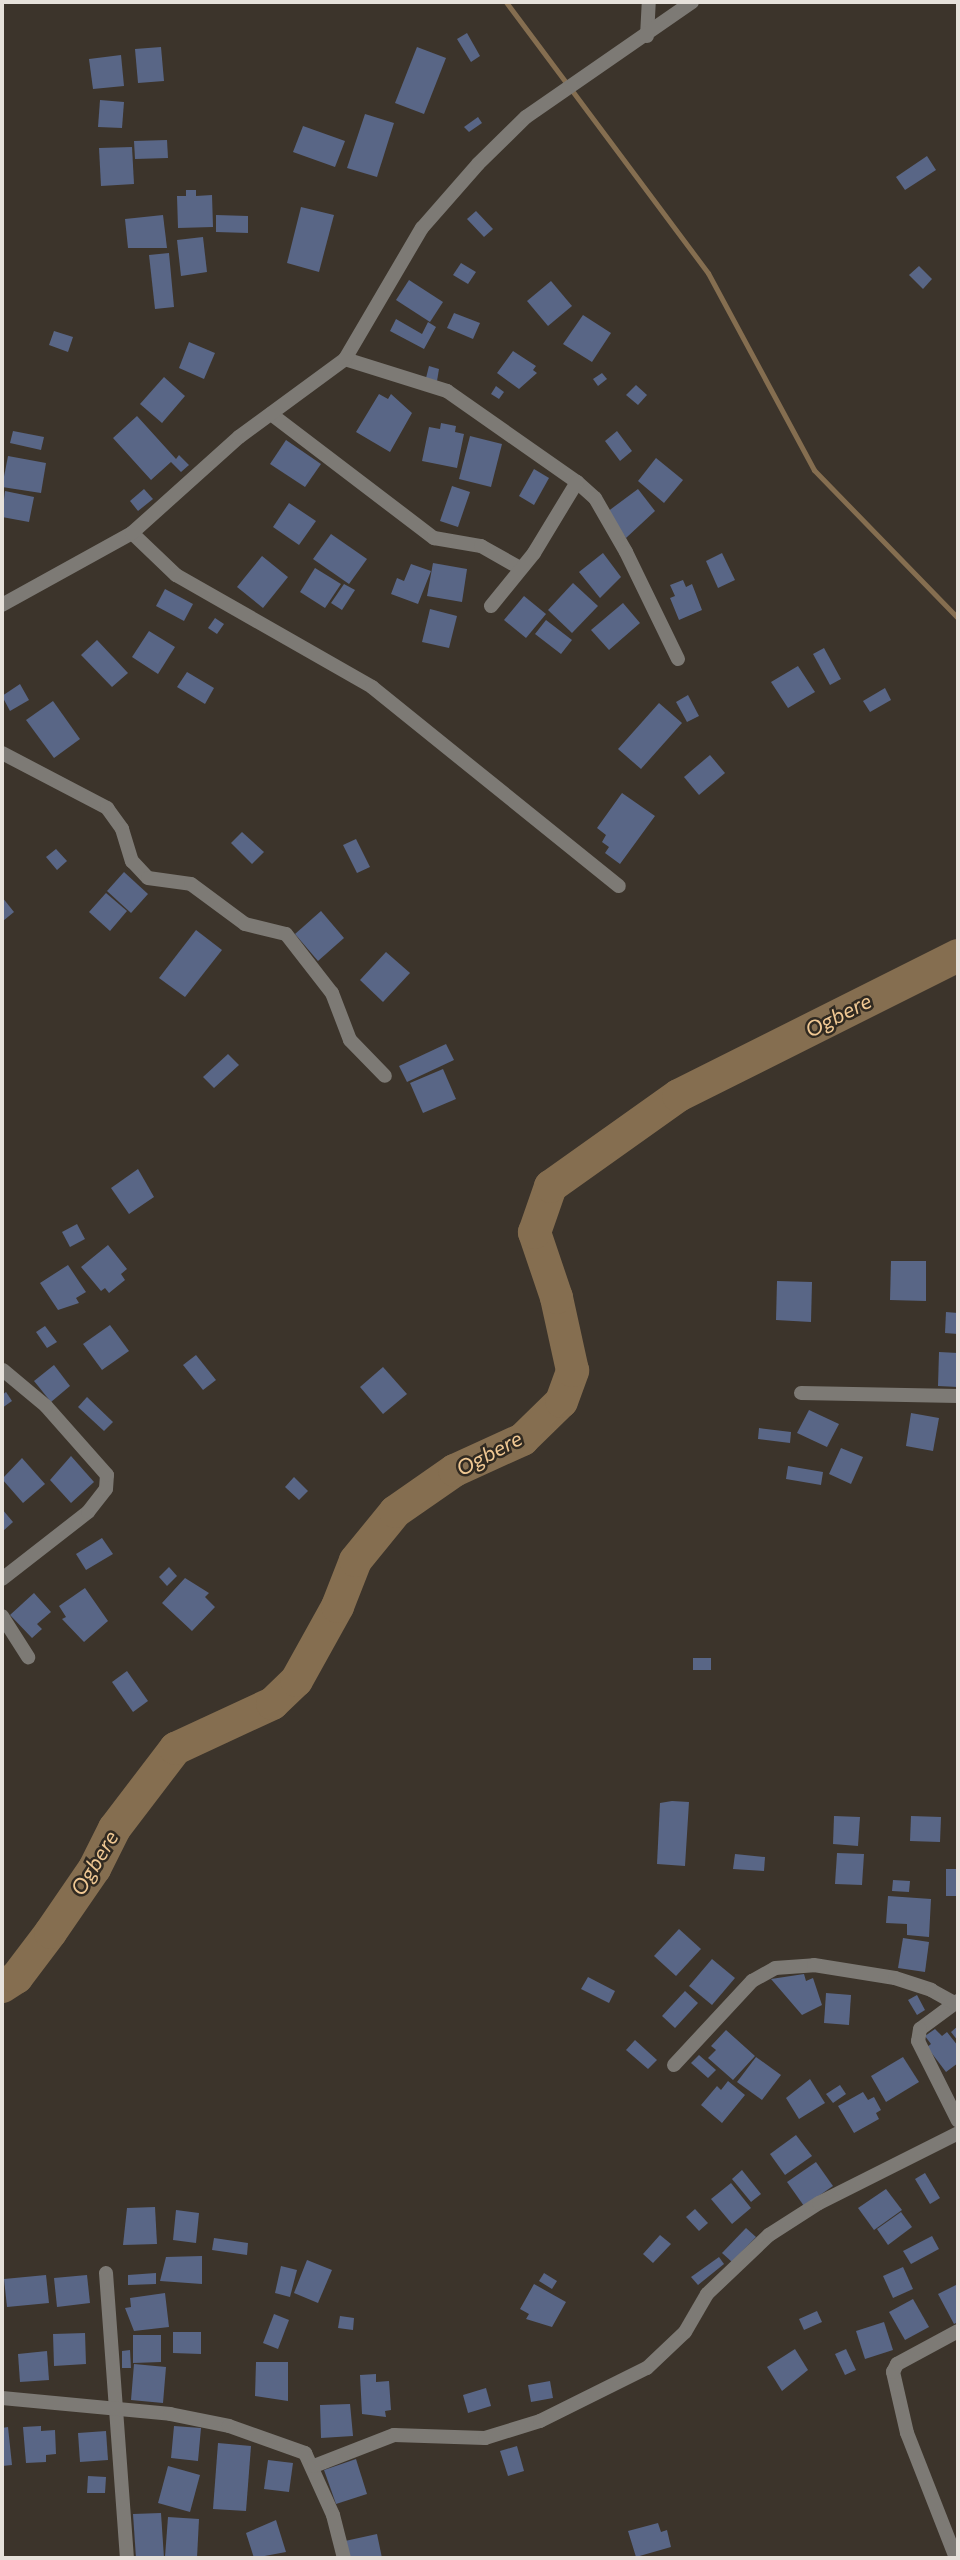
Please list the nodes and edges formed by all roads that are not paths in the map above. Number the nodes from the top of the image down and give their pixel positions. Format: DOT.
graph roads {
  1 [pos="649,2"];
  2 [pos="692,2"];
  3 [pos="648,36"];
  4 [pos="345,359"];
  5 [pos="271,415"];
  6 [pos="577,482"];
  7 [pos="132,533"];
  8 [pos="520,568"];
  9 [pos="2,605"];
  10 [pos="491,606"];
  11 [pos="678,659"];
  12 [pos="2,753"];
  13 [pos="619,886"];
  14 [pos="385,1076"];
  15 [pos="3,1370"];
  16 [pos="800,1393"];
  17 [pos="958,1396"];
  18 [pos="2,1579"];
  19 [pos="2,1616"];
  20 [pos="29,1657"];
  21 [pos="956,2002"];
  22 [pos="674,2065"];
  23 [pos="958,2121"];
  24 [pos="958,2133"];
  25 [pos="106,2273"];
  26 [pos="958,2331"];
  27 [pos="2,2398"];
  28 [pos="118,2410"];
  29 [pos="314,2466"];
  30 [pos="127,2558"];
  31 [pos="344,2558"];
  32 [pos="956,2558"];
  1 -- 3 [label="street"];
  2 -- 3 [label="street"];
  3 -- 4 [label="street"];
  4 -- 5 [label="street"];
  4 -- 6 [label="street"];
  5 -- 7 [label="street"];
  5 -- 8 [label="street"];
  6 -- 8 [label="street"];
  6 -- 11 [label="street"];
  7 -- 9 [label="street"];
  7 -- 13 [label="street"];
  8 -- 10 [label="street"];
  12 -- 14 [label="street"];
  15 -- 18 [label="street"];
  16 -- 17 [label="street"];
  19 -- 20 [label="street"];
  21 -- 22 [label="street"];
  21 -- 23 [label="street"];
  24 -- 29 [label="street"];
  25 -- 28 [label="street"];
  26 -- 32 [label="street"];
  27 -- 28 [label="street"];
  28 -- 29 [label="street"];
  28 -- 30 [label="street"];
  29 -- 31 [label="street"];
}
